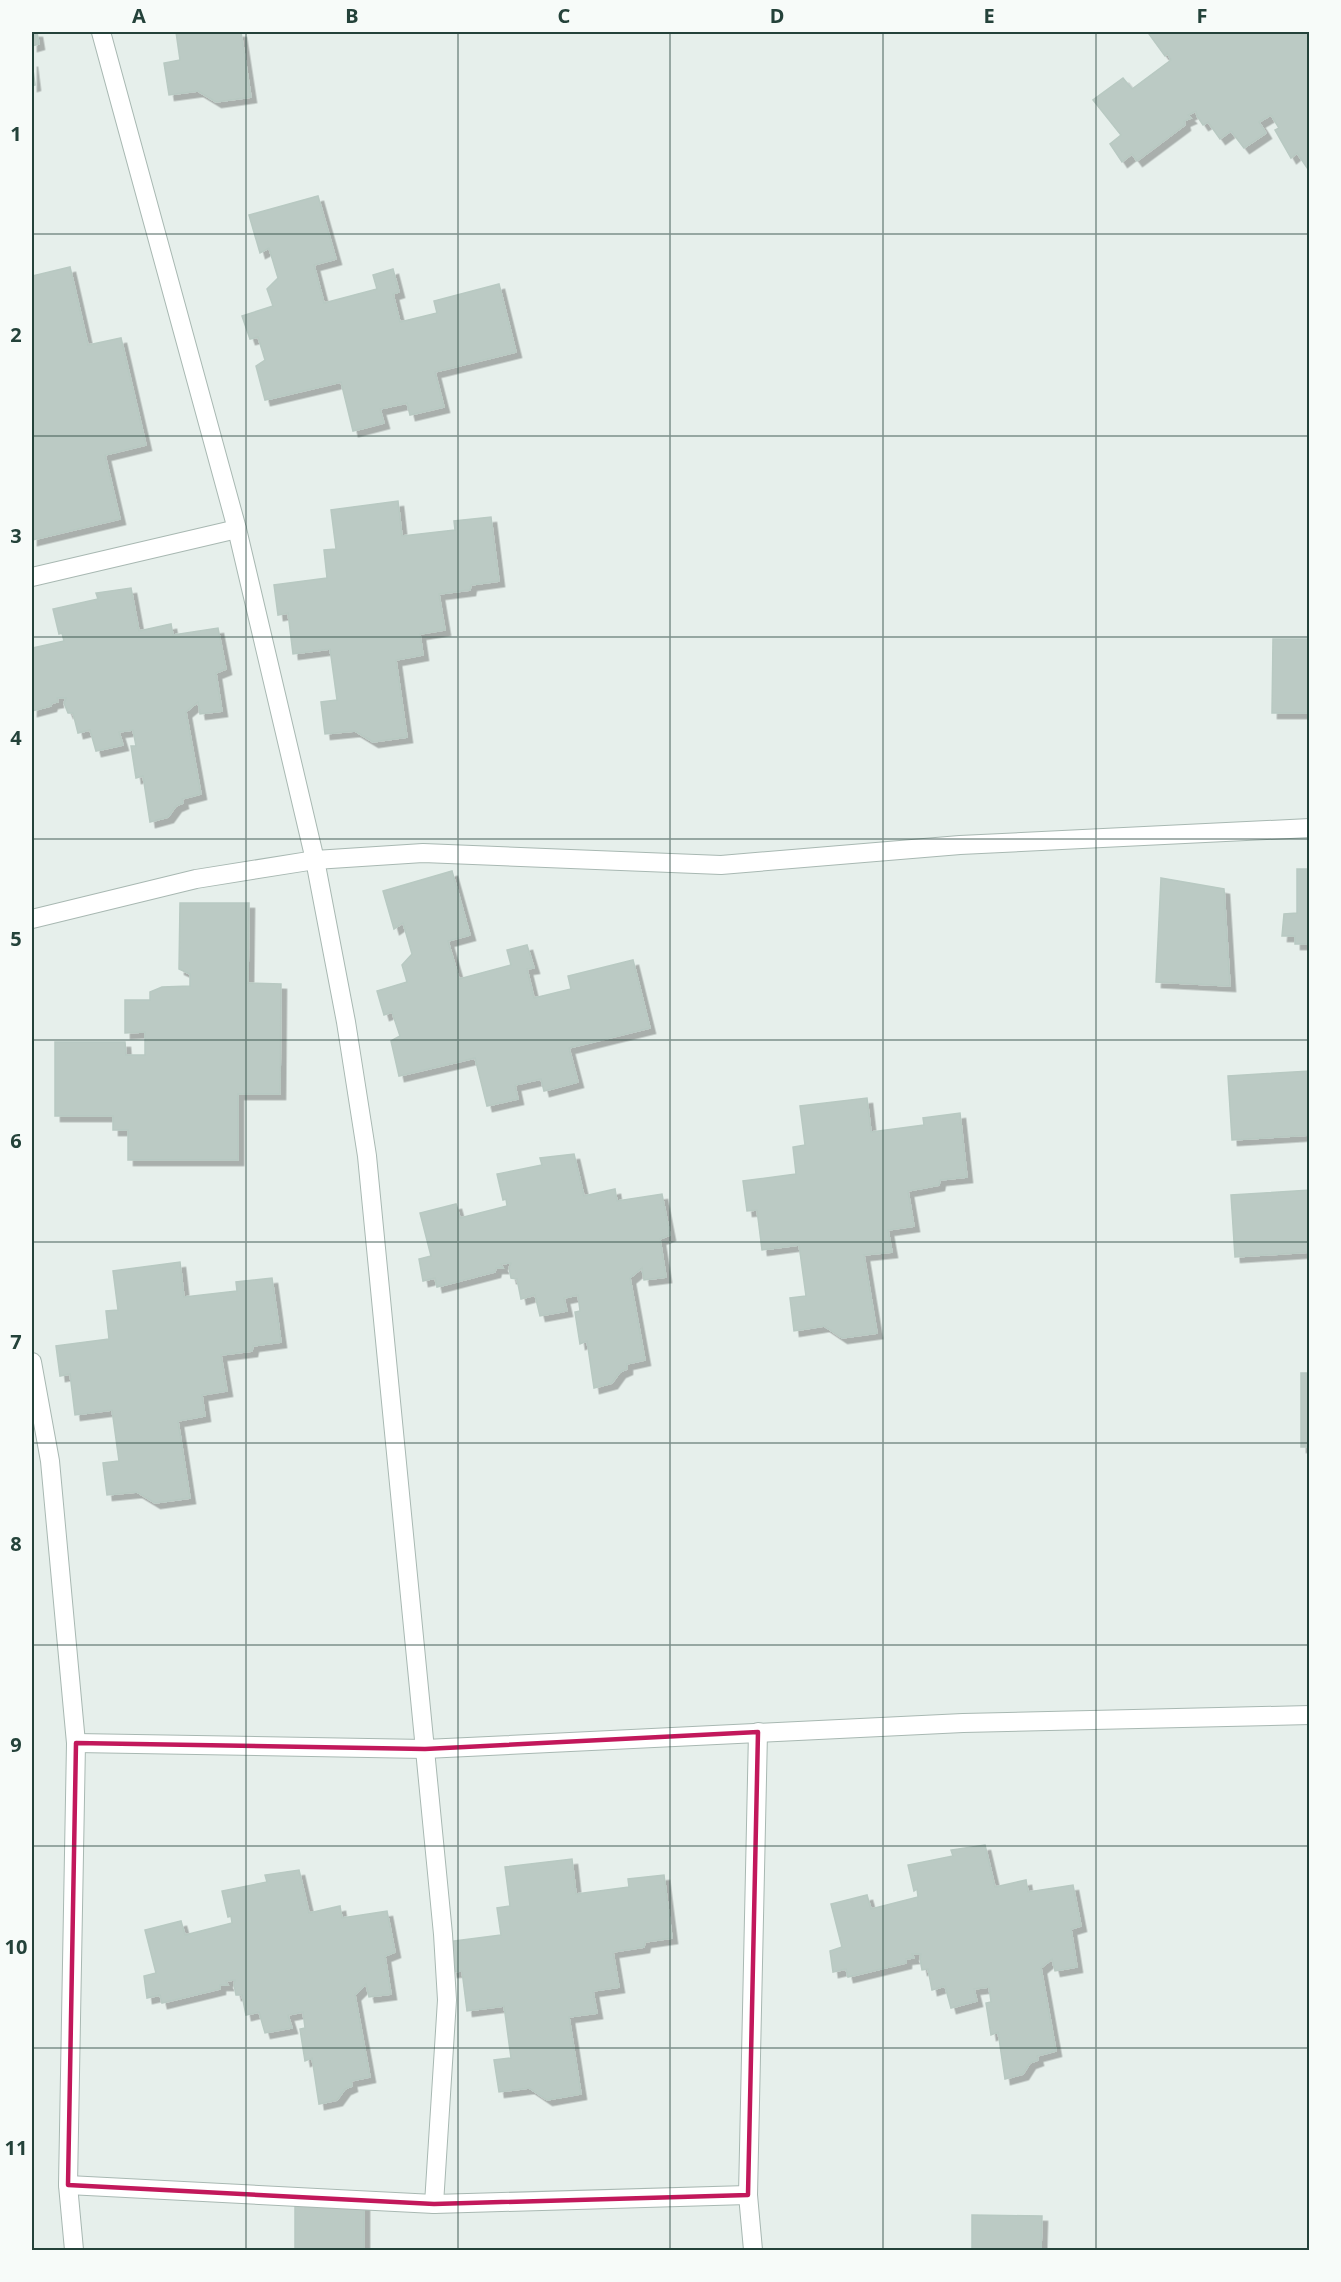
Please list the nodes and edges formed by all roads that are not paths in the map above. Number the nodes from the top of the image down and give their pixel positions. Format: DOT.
graph roads {
  1 [pos="101,32"];
  2 [pos="237,529"];
  3 [pos="32,577"];
  4 [pos="1310,828"];
  5 [pos="315,860"];
  6 [pos="32,919"];
  7 [pos="32,1362"];
  8 [pos="1310,1714"];
  9 [pos="758,1732"];
  10 [pos="76,1743"];
  11 [pos="425,1749"];
  12 [pos="68,2185"];
  13 [pos="748,2195"];
  14 [pos="434,2204"];
  15 [pos="74,2250"];
  16 [pos="753,2250"];
  1 -- 2 [label="street"];
  2 -- 3 [label="street"];
  2 -- 5 [label="street"];
  4 -- 5 [label="street"];
  5 -- 6 [label="street"];
  5 -- 11 [label="street"];
  7 -- 10 [label="street"];
  8 -- 9 [label="street"];
  9 -- 11 [label="street"];
  9 -- 13 [label="street"];
  10 -- 11 [label="street"];
  10 -- 12 [label="street"];
  11 -- 14 [label="street"];
  12 -- 14 [label="street"];
  12 -- 15 [label="street"];
  13 -- 14 [label="street"];
  13 -- 16 [label="street"];
}
